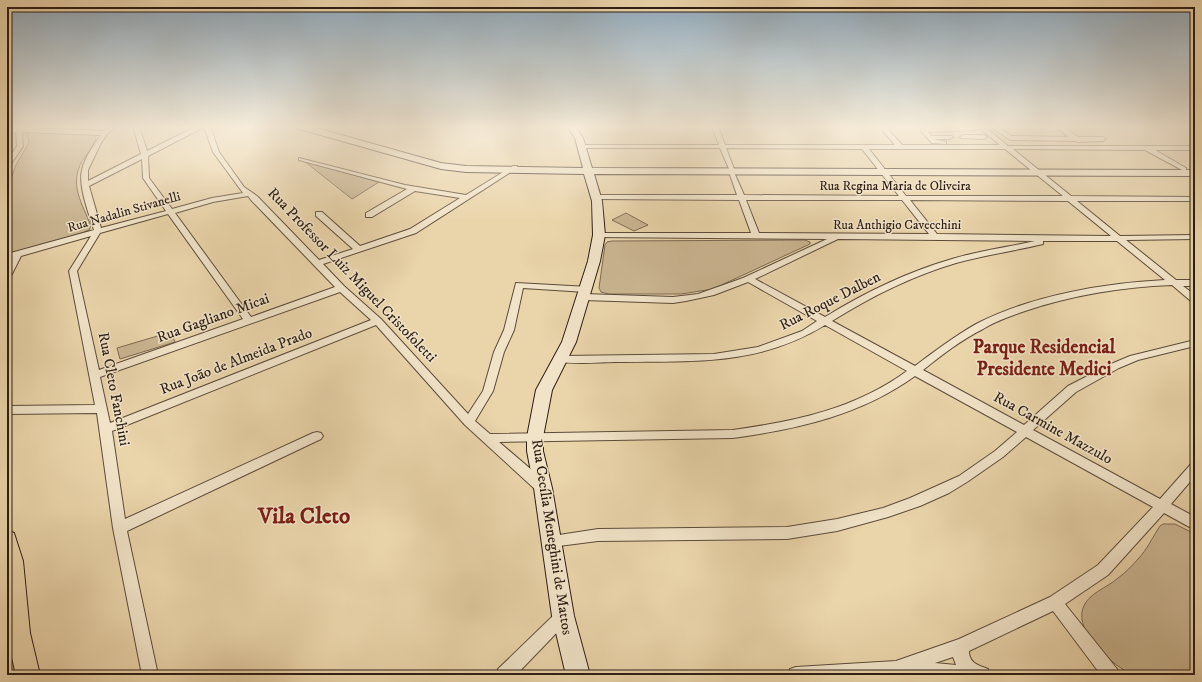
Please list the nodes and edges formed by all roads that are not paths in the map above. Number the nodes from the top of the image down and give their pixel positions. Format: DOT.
graph roads {
  1 [pos="90,158"];
  2 [pos="139,158"];
  3 [pos="145,158"];
  4 [pos="220,158"];
  5 [pos="410,158"];
  6 [pos="435,158"];
  7 [pos="583,158"];
  8 [pos="727,158"];
  9 [pos="872,158"];
  10 [pos="1018,158"];
  11 [pos="1165,158"];
  12 [pos="301,159"];
  13 [pos="512,169"];
  14 [pos="587,170"];
  15 [pos="732,170"];
  16 [pos="882,170"];
  17 [pos="1035,171"];
  18 [pos="1192,172"];
  19 [pos="85,185"];
  20 [pos="413,189"];
  21 [pos="249,194"];
  22 [pos="467,197"];
  23 [pos="596,197"];
  24 [pos="742,198"];
  25 [pos="905,198"];
  26 [pos="1070,199"];
  27 [pos="1195,199"];
  28 [pos="170,211"];
  29 [pos="319,214"];
  30 [pos="369,215"];
  31 [pos="98,231"];
  32 [pos="599,235"];
  33 [pos="756,236"];
  34 [pos="935,236"];
  35 [pos="835,237"];
  36 [pos="1117,237"];
  37 [pos="1195,237"];
  38 [pos="1060,239"];
  39 [pos="359,250"];
  40 [pos="17,255"];
  41 [pos="7,257"];
  42 [pos="318,263"];
  43 [pos="7,276"];
  44 [pos="748,279"];
  45 [pos="1172,282"];
  46 [pos="1195,283"];
  47 [pos="340,288"];
  48 [pos="585,293"];
  49 [pos="1195,300"];
  50 [pos="249,321"];
  51 [pos="378,321"];
  52 [pos="826,321"];
  53 [pos="1195,343"];
  54 [pos="561,359"];
  55 [pos="914,370"];
  56 [pos="95,375"];
  57 [pos="101,409"];
  58 [pos="7,410"];
  59 [pos="469,422"];
  60 [pos="106,428"];
  61 [pos="1025,430"];
  62 [pos="317,436"];
  63 [pos="535,437"];
  64 [pos="486,438"];
  65 [pos="1195,467"];
  66 [pos="543,488"];
  67 [pos="1162,506"];
  68 [pos="1195,524"];
  69 [pos="120,528"];
  70 [pos="7,539"];
  71 [pos="551,541"];
  72 [pos="1055,602"];
  73 [pos="563,616"];
  74 [pos="962,646"];
  75 [pos="896,669"];
  76 [pos="28,675"];
  77 [pos="150,675"];
  78 [pos="504,675"];
  79 [pos="578,675"];
  80 [pos="796,675"];
  81 [pos="978,675"];
  82 [pos="1111,675"];
  1 -- 19 [label="street"];
  2 -- 19 [label="street"];
  3 -- 28 [label="street"];
  4 -- 21 [label="street, Rua Professor Luiz Miguel Cristofoletti"];
  5 -- 13 [label="main road"];
  6 -- 13 [label="main road"];
  7 -- 14 [label="main road, Rua Cecília Meneghini de Mattos"];
  8 -- 15 [label="street"];
  9 -- 16 [label="street"];
  10 -- 17 [label="street"];
  11 -- 18 [label="street"];
  12 -- 20 [label="street"];
  13 -- 14 [label="main road"];
  13 -- 22 [label="street"];
  14 -- 15 [label="main road"];
  14 -- 23 [label="main road, Rua Cecília Meneghini de Mattos"];
  15 -- 16 [label="main road"];
  15 -- 24 [label="street"];
  16 -- 17 [label="main road"];
  16 -- 25 [label="street"];
  17 -- 18 [label="main road"];
  17 -- 26 [label="street"];
  19 -- 31 [label="street"];
  20 -- 22 [label="street"];
  20 -- 30 [label="street"];
  21 -- 28 [label="street, Rua Nadalin Stivanelli"];
  21 -- 42 [label="street, Rua Professor Luiz Miguel Cristofoletti"];
  22 -- 39 [label="street"];
  23 -- 24 [label="street, Rua Regina Maria de Oliveira"];
  23 -- 32 [label="main road, Rua Cecília Meneghini de Mattos"];
  24 -- 25 [label="street, Rua Regina Maria de Oliveira"];
  24 -- 33 [label="street"];
  25 -- 26 [label="street, Rua Regina Maria de Oliveira"];
  25 -- 34 [label="street"];
  26 -- 27 [label="street, Rua Regina Maria de Oliveira"];
  26 -- 36 [label="street"];
  28 -- 31 [label="street, Rua Nadalin Stivanelli"];
  28 -- 50 [label="street"];
  29 -- 39 [label="street"];
  31 -- 40 [label="street, Rua Nadalin Stivanelli"];
  31 -- 56 [label="street, Rua Cleto Fanchini"];
  32 -- 33 [label="street, Rua Anthigio Cavecchini"];
  32 -- 48 [label="main road, Rua Cecília Meneghini de Mattos"];
  33 -- 35 [label="street, Rua Anthigio Cavecchini"];
  34 -- 35 [label="street, Rua Anthigio Cavecchini"];
  34 -- 38 [label="street, Rua Anthigio Cavecchini"];
  35 -- 44 [label="street"];
  36 -- 37 [label="street, Rua Anthigio Cavecchini"];
  36 -- 38 [label="street, Rua Anthigio Cavecchini"];
  36 -- 45 [label="street"];
  38 -- 52 [label="street, Rua Roque Dalben"];
  39 -- 42 [label="street"];
  40 -- 41 [label="street, Rua Nadalin Stivanelli"];
  40 -- 43 [label="street"];
  42 -- 47 [label="street, Rua Professor Luiz Miguel Cristofoletti"];
  44 -- 48 [label="street"];
  44 -- 52 [label="street, Rua Carmine Mazzulo"];
  45 -- 46 [label="street"];
  45 -- 49 [label="street"];
  45 -- 55 [label="street"];
  47 -- 50 [label="street, Rua Gagliano Micai"];
  47 -- 51 [label="street, Rua Professor Luiz Miguel Cristofoletti"];
  48 -- 54 [label="main road, Rua Cecília Meneghini de Mattos"];
  48 -- 59 [label="street"];
  50 -- 56 [label="street, Rua Gagliano Micai"];
  51 -- 59 [label="street, Rua Professor Luiz Miguel Cristofoletti"];
  51 -- 60 [label="street, Rua João de Almeida Prado"];
  52 -- 54 [label="street, Rua Roque Dalben"];
  52 -- 55 [label="street, Rua Carmine Mazzulo"];
  53 -- 61 [label="street"];
  54 -- 63 [label="main road, Rua Cecília Meneghini de Mattos"];
  55 -- 61 [label="street, Rua Carmine Mazzulo"];
  55 -- 63 [label="street"];
  56 -- 57 [label="street, Rua Cleto Fanchini"];
  57 -- 58 [label="street"];
  57 -- 60 [label="street, Rua Cleto Fanchini"];
  59 -- 64 [label="street, Rua Professor Luiz Miguel Cristofoletti"];
  60 -- 69 [label="street, Rua Cleto Fanchini"];
  61 -- 67 [label="street, Rua Carmine Mazzulo"];
  61 -- 71 [label="street"];
  62 -- 69 [label="street"];
  63 -- 64 [label="street"];
  63 -- 66 [label="main road, Rua Cecília Meneghini de Mattos"];
  64 -- 66 [label="street, Rua Professor Luiz Miguel Cristofoletti"];
  65 -- 67 [label="street"];
  66 -- 71 [label="main road, Rua Cecília Meneghini de Mattos"];
  67 -- 68 [label="street, Rua Carmine Mazzulo"];
  67 -- 72 [label="street"];
  69 -- 77 [label="street, Rua Cleto Fanchini"];
  70 -- 76 [label="main road"];
  71 -- 73 [label="main road, Rua Cecília Meneghini de Mattos"];
  72 -- 74 [label="street"];
  72 -- 82 [label="street"];
  73 -- 78 [label="street"];
  73 -- 79 [label="main road, Rua Cecília Meneghini de Mattos"];
  74 -- 75 [label="street"];
  74 -- 81 [label="street"];
  75 -- 80 [label="street"];
  75 -- 81 [label="street"];
}
